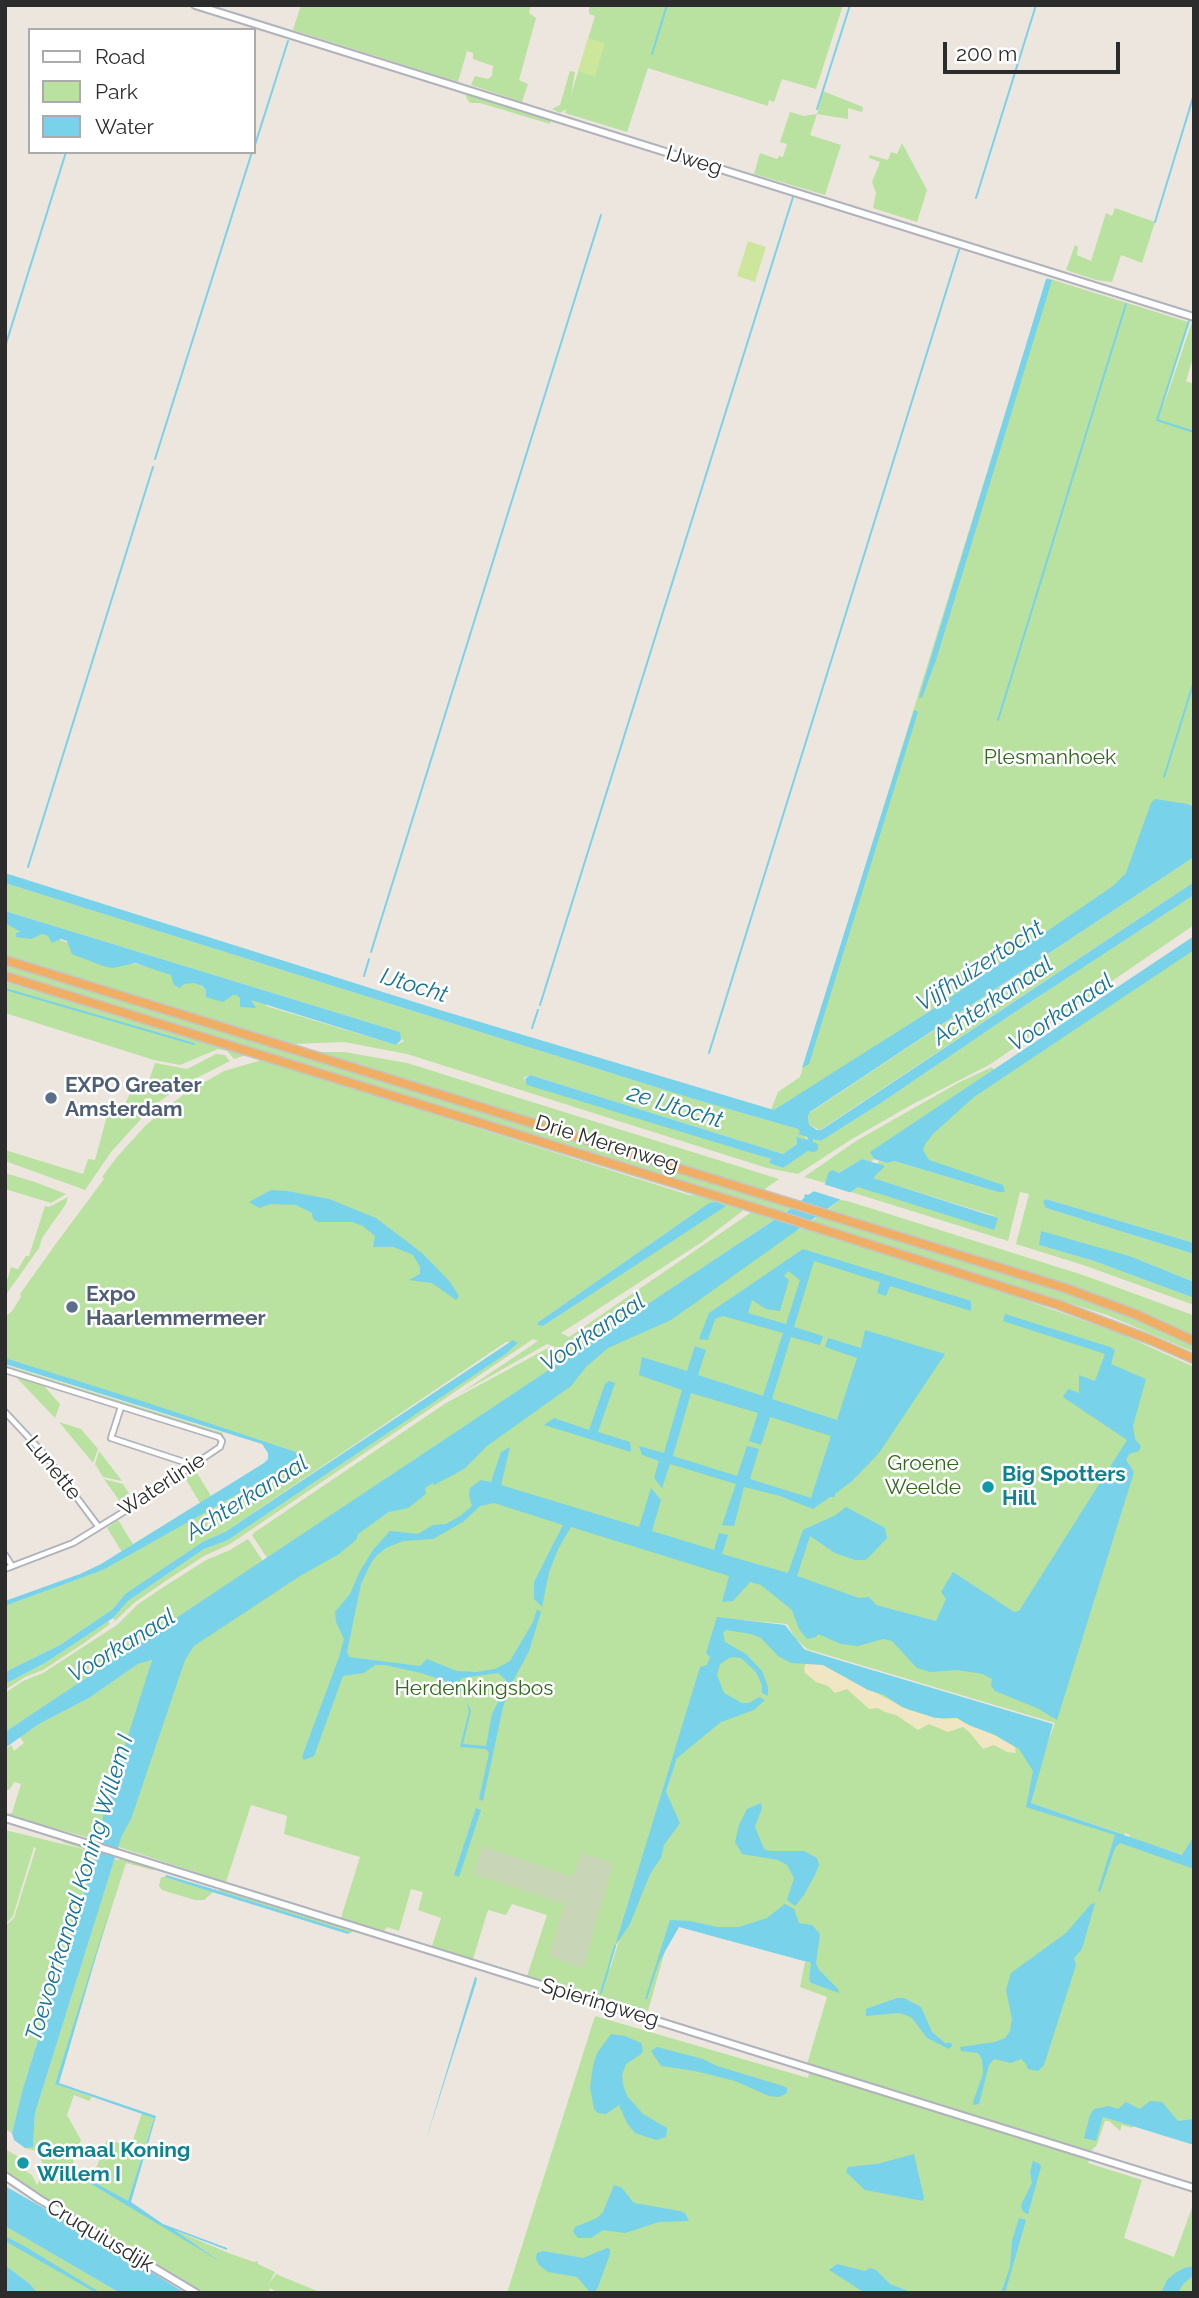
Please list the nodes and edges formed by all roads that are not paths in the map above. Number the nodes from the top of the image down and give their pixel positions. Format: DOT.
graph roads {
  1 [pos="195,5"];
  2 [pos="1194,317"];
  3 [pos="5,960"];
  4 [pos="5,976"];
  5 [pos="1194,1341"];
  6 [pos="1194,1359"];
  7 [pos="5,1370"];
  8 [pos="121,1407"];
  9 [pos="5,1412"];
  10 [pos="194,1465"];
  11 [pos="98,1526"];
  12 [pos="5,1555"];
  13 [pos="12,1566"];
  14 [pos="5,1569"];
  15 [pos="5,1818"];
  16 [pos="5,2176"];
  17 [pos="1194,2189"];
  18 [pos="196,2293"];
  1 -- 2 [label="street, IJweg"];
  3 -- 5 [label="highway, Drie Merenweg"];
  4 -- 6 [label="highway, Drie Merenweg"];
  7 -- 8 [label="street, Waterlinie"];
  8 -- 10 [label="street"];
  8 -- 10 [label="street, Waterlinie"];
  9 -- 11 [label="street, Lunette"];
  10 -- 11 [label="street, Waterlinie"];
  11 -- 13 [label="street, Waterlinie"];
  12 -- 13 [label="street"];
  13 -- 14 [label="street, Waterlinie"];
  15 -- 17 [label="street, Spieringweg"];
  16 -- 18 [label="street, Cruquiusdijk"];
}
